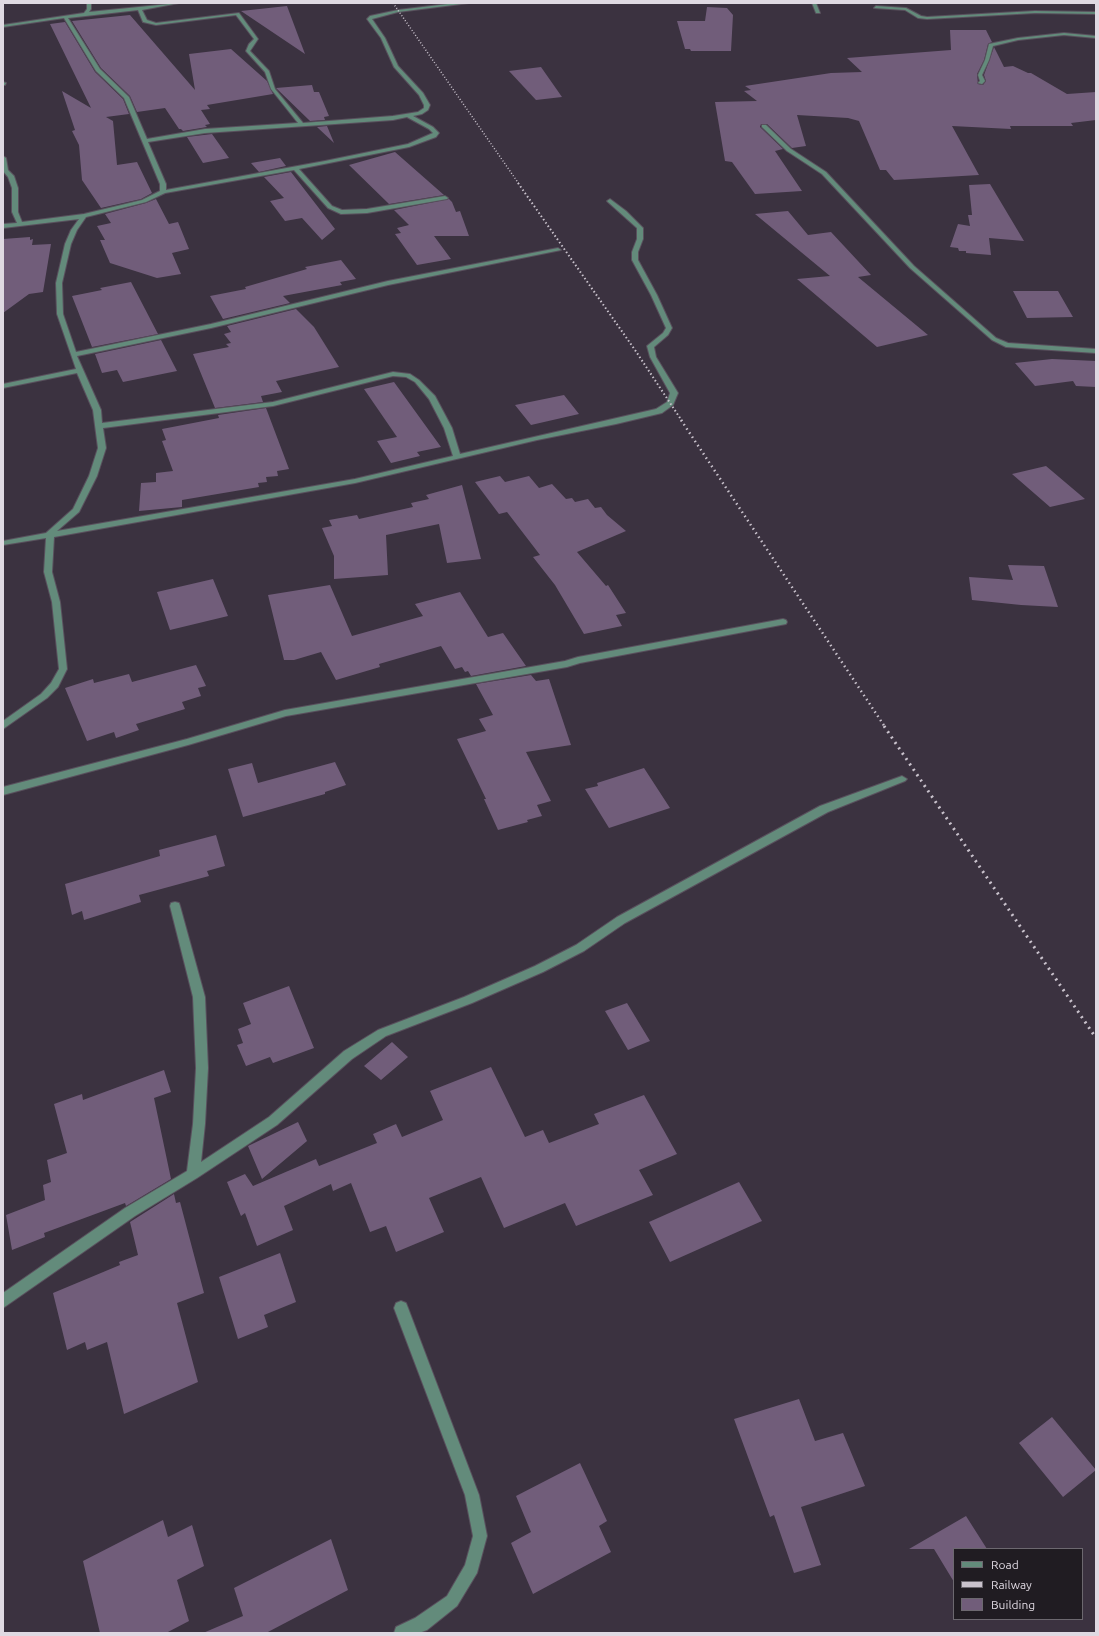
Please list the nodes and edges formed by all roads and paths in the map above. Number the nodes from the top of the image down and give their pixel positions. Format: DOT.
graph roads {
  1 [pos="89,3"];
  2 [pos="177,3"];
  3 [pos="467,3"];
  4 [pos="814,3"];
  5 [pos="876,7"];
  6 [pos="139,9"];
  7 [pos="818,12"];
  8 [pos="1096,13"];
  9 [pos="85,14"];
  10 [pos="65,17"];
  11 [pos="3,26"];
  12 [pos="1096,37"];
  13 [pos="980,83"];
  14 [pos="409,116"];
  15 [pos="302,125"];
  16 [pos="764,126"];
  17 [pos="146,141"];
  18 [pos="3,158"];
  19 [pos="295,168"];
  20 [pos="163,192"];
  21 [pos="445,198"];
  22 [pos="610,201"];
  23 [pos="84,216"];
  24 [pos="20,224"];
  25 [pos="3,226"];
  26 [pos="558,250"];
  27 [pos="1096,351"];
  28 [pos="73,355"];
  29 [pos="80,370"];
  30 [pos="3,386"];
  31 [pos="100,426"];
  32 [pos="457,457"];
  33 [pos="50,534"];
  34 [pos="3,543"];
  35 [pos="783,622"];
  36 [pos="3,726"];
  37 [pos="902,779"];
  38 [pos="3,791"];
  39 [pos="175,906"];
  40 [pos="193,1174"];
  41 [pos="3,1301"];
  42 [pos="401,1308"];
  43 [pos="402,1633"];
  1 -- 9 [label="street"];
  2 -- 6 [label="street"];
  3 -- 14 [label="street"];
  4 -- 7 [label="street"];
  5 -- 8 [label="street"];
  6 -- 9 [label="street"];
  6 -- 15 [label="street"];
  9 -- 10 [label="street"];
  10 -- 11 [label="street"];
  10 -- 17 [label="street"];
  12 -- 13 [label="street"];
  14 -- 15 [label="street"];
  14 -- 19 [label="street"];
  15 -- 17 [label="street"];
  16 -- 27 [label="street"];
  17 -- 20 [label="street"];
  18 -- 24 [label="street"];
  19 -- 20 [label="street"];
  19 -- 21 [label="street"];
  20 -- 23 [label="street"];
  22 -- 32 [label="street"];
  23 -- 24 [label="street"];
  23 -- 28 [label="street"];
  24 -- 25 [label="street"];
  26 -- 28 [label="street"];
  28 -- 29 [label="street"];
  29 -- 30 [label="street"];
  29 -- 31 [label="street"];
  31 -- 32 [label="street"];
  31 -- 33 [label="street"];
  32 -- 33 [label="street"];
  33 -- 34 [label="street"];
  33 -- 36 [label="street"];
  35 -- 38 [label="street"];
  37 -- 40 [label="street"];
  39 -- 40 [label="street"];
  40 -- 41 [label="street"];
  42 -- 43 [label="street"];
}
